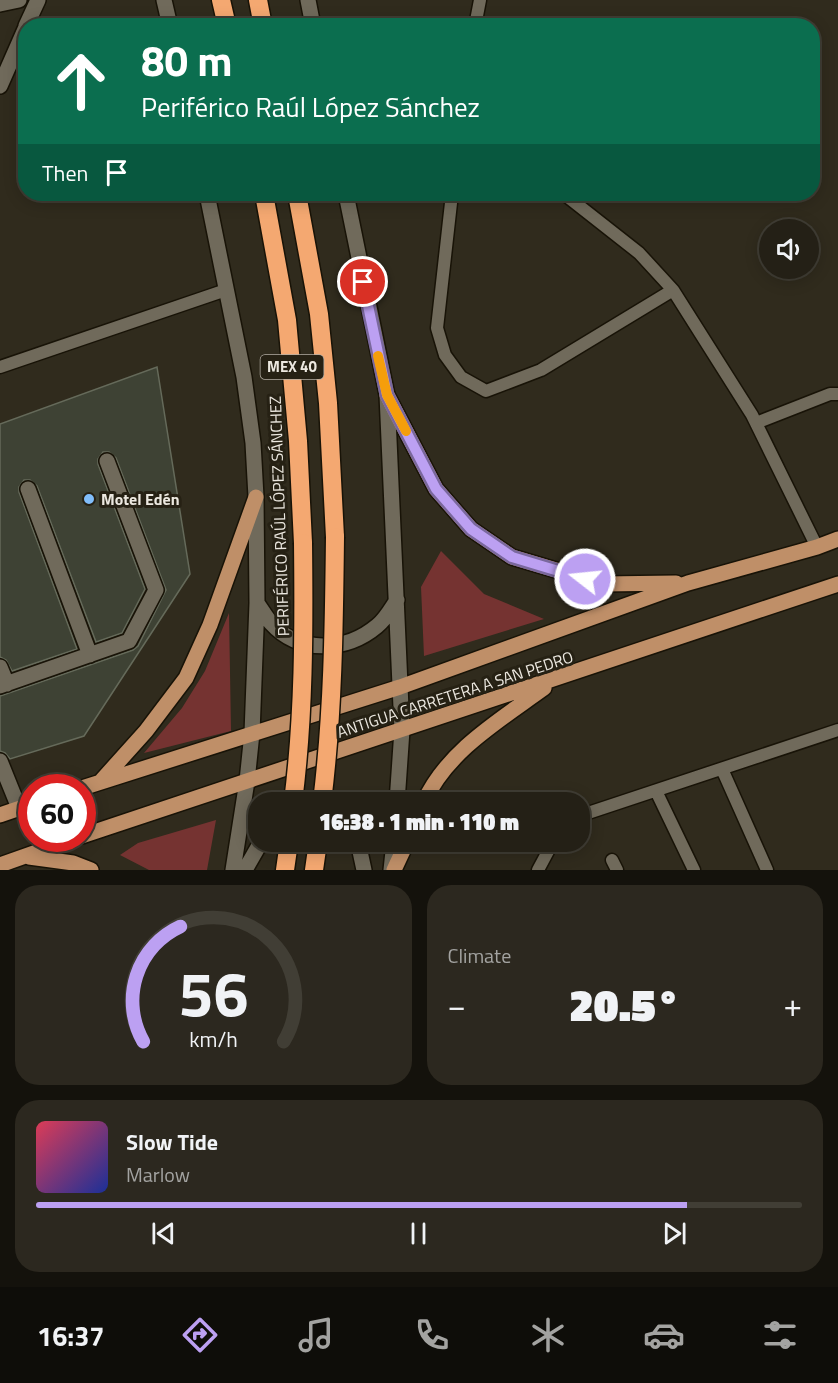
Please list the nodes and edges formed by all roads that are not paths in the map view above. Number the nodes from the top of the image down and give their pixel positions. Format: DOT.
graph roads {
  1 [pos="19,0"];
  2 [pos="38,0"];
  3 [pos="164,0"];
  4 [pos="221,0"];
  5 [pos="258,0"];
  6 [pos="308,0"];
  7 [pos="480,0"];
  8 [pos="0,4"];
  9 [pos="30,18"];
  10 [pos="168,18"];
  11 [pos="225,18"];
  12 [pos="261,18"];
  13 [pos="311,18"];
  14 [pos="477,18"];
  15 [pos="18,44"];
  16 [pos="0,86"];
  17 [pos="208,201"];
  18 [pos="265,201"];
  19 [pos="298,201"];
  20 [pos="347,201"];
  21 [pos="451,201"];
  22 [pos="573,201"];
  23 [pos="226,290"];
  24 [pos="673,290"];
  25 [pos="0,367"];
  26 [pos="838,394"];
  27 [pos="387,395"];
  28 [pos="756,423"];
  29 [pos="107,460"];
  30 [pos="28,489"];
  31 [pos="256,497"];
  32 [pos="838,539"];
  33 [pos="817,547"];
  34 [pos="688,583"];
  35 [pos="838,584"];
  36 [pos="397,600"];
  37 [pos="257,603"];
  38 [pos="90,655"];
  39 [pos="0,666"];
  40 [pos="557,679"];
  41 [pos="3,685"];
  42 [pos="400,687"];
  43 [pos="402,730"];
  44 [pos="838,730"];
  45 [pos="252,733"];
  46 [pos="0,761"];
  47 [pos="722,769"];
  48 [pos="100,782"];
  49 [pos="247,782"];
  50 [pos="96,783"];
  51 [pos="656,791"];
  52 [pos="294,792"];
  53 [pos="323,792"];
  54 [pos="398,792"];
  55 [pos="429,792"];
  56 [pos="18,793"];
  57 [pos="18,808"];
  58 [pos="590,812"];
  59 [pos="0,814"];
  60 [pos="96,831"];
  61 [pos="35,852"];
  62 [pos="255,852"];
  63 [pos="288,852"];
  64 [pos="317,852"];
  65 [pos="360,852"];
  66 [pos="393,852"];
  67 [pos="402,852"];
  68 [pos="548,852"];
  69 [pos="23,856"];
  70 [pos="0,864"];
  71 [pos="91,870"];
  72 [pos="233,870"];
  73 [pos="245,870"];
  74 [pos="285,870"];
  75 [pos="314,870"];
  76 [pos="364,870"];
  77 [pos="392,870"];
  78 [pos="538,870"];
  79 [pos="694,870"];
  80 [pos="767,870"];
  1 -- 8 [label="main road"];
  2 -- 9 [label="main road"];
  3 -- 10 [label="main road"];
  4 -- 11 [label="highway"];
  5 -- 12 [label="highway"];
  6 -- 13 [label="main road"];
  7 -- 14 [label="lane"];
  15 -- 16 [label="main road"];
  17 -- 23 [label="main road, PERIFÉRICO RAÚL LÓPEZ SÁNCHEZ"];
  18 -- 52 [label="highway, PERIFÉRICO RAÚL LÓPEZ SÁNCHEZ / MEX 40, bridge"];
  19 -- 53 [label="highway, MEX 40, bridge"];
  20 -- 27 [label="main road"];
  21 -- 24 [label="lane"];
  22 -- 24 [label="lane"];
  23 -- 25 [label="lane"];
  23 -- 31 [label="main road, PERIFÉRICO RAÚL LÓPEZ SÁNCHEZ"];
  24 -- 28 [label="lane"];
  26 -- 28 [label="lane"];
  27 -- 34 [label="main road"];
  27 -- 36 [label="main road"];
  28 -- 33 [label="lane"];
  29 -- 38 [label="main road"];
  30 -- 38 [label="main road"];
  31 -- 37 [label="main road, PERIFÉRICO RAÚL LÓPEZ SÁNCHEZ"];
  31 -- 48 [label="main road"];
  32 -- 33 [label="main road, ANTIGUA CARRETERA A SAN PEDRO"];
  33 -- 34 [label="main road, ANTIGUA CARRETERA A SAN PEDRO"];
  34 -- 42 [label="main road, ANTIGUA CARRETERA A SAN PEDRO"];
  35 -- 40 [label="main road, ANTIGUA CARRETERA A SAN PEDRO"];
  36 -- 37 [label="main road"];
  36 -- 42 [label="main road"];
  37 -- 45 [label="main road, PERIFÉRICO RAÚL LÓPEZ SÁNCHEZ"];
  38 -- 41 [label="main road"];
  39 -- 41 [label="main road"];
  40 -- 43 [label="main road, ANTIGUA CARRETERA A SAN PEDRO"];
  40 -- 55 [label="main road"];
  42 -- 43 [label="main road"];
  42 -- 45 [label="main road, ANTIGUA CARRETERA A SAN PEDRO"];
  43 -- 49 [label="main road, ANTIGUA CARRETERA A SAN PEDRO"];
  43 -- 54 [label="main road"];
  44 -- 47 [label="lane"];
  45 -- 48 [label="main road, ANTIGUA CARRETERA A SAN PEDRO"];
  45 -- 49 [label="main road, PERIFÉRICO RAÚL LÓPEZ SÁNCHEZ"];
  46 -- 56 [label="main road"];
  47 -- 51 [label="lane"];
  47 -- 80 [label="lane"];
  48 -- 50 [label="main road, ANTIGUA CARRETERA A SAN PEDRO"];
  49 -- 60 [label="main road, ANTIGUA CARRETERA A SAN PEDRO"];
  49 -- 72 [label="main road, PERIFÉRICO RAÚL LÓPEZ SÁNCHEZ"];
  51 -- 58 [label="lane"];
  51 -- 79 [label="lane"];
  57 -- 59 [label="main road"];
  61 -- 69 [label="main road"];
  62 -- 73 [label="main road"];
  63 -- 74 [label="highway"];
  64 -- 75 [label="highway"];
  65 -- 76 [label="main road"];
  66 -- 77 [label="main road"];
  67 -- 77 [label="main road"];
  68 -- 78 [label="lane"];
  69 -- 70 [label="main road"];
  69 -- 71 [label="main road"];
}
